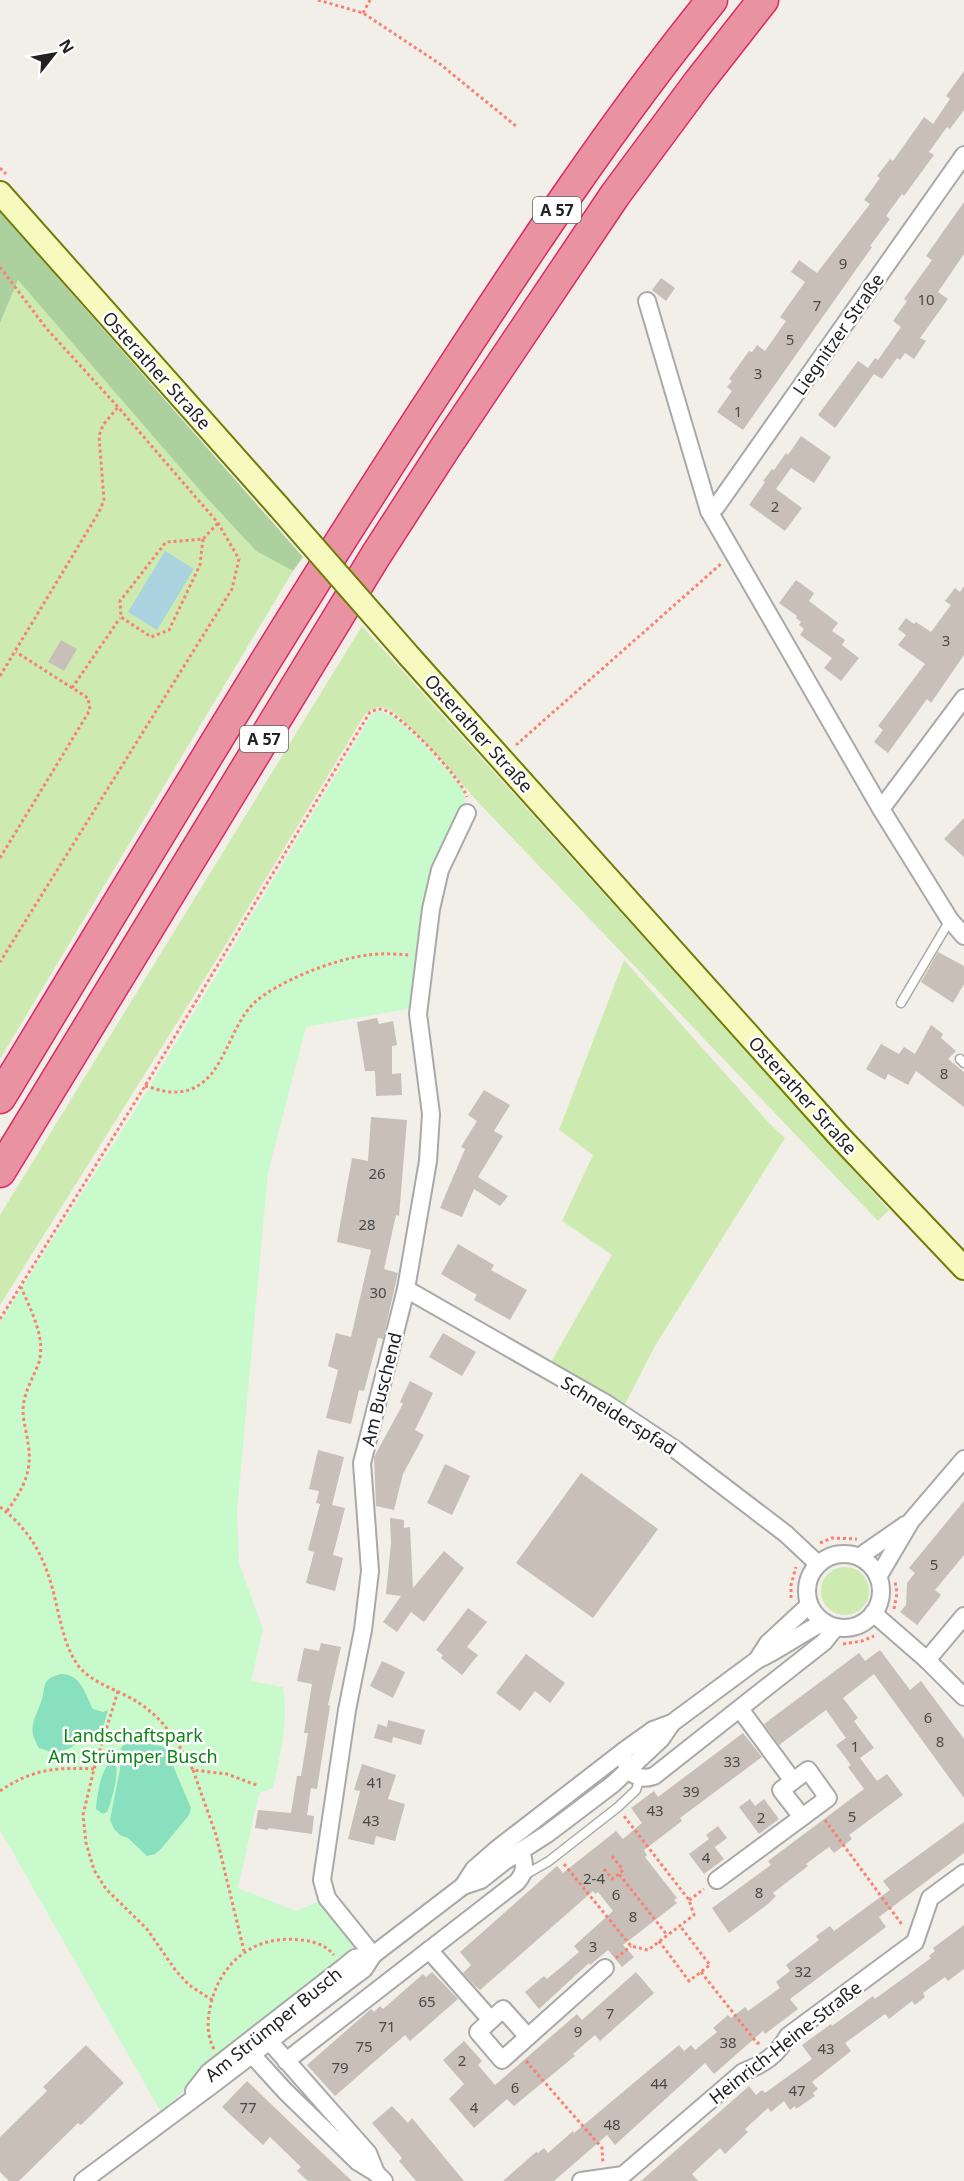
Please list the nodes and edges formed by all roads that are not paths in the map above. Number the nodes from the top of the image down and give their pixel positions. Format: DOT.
graph roads {
  1 [pos="712,0"];
  2 [pos="763,0"];
  3 [pos="964,155"];
  4 [pos="0,193"];
  5 [pos="647,301"];
  6 [pos="709,511"];
  7 [pos="964,698"];
  8 [pos="881,808"];
  9 [pos="467,813"];
  10 [pos="950,920"];
  11 [pos="964,936"];
  12 [pos="901,1003"];
  13 [pos="0,1098"];
  14 [pos="0,1172"];
  15 [pos="964,1269"];
  16 [pos="406,1289"];
  17 [pos="964,1459"];
  18 [pos="911,1521"];
  19 [pos="859,1557"];
  20 [pos="812,1559"];
  21 [pos="878,1577"];
  22 [pos="804,1610"];
  23 [pos="964,1616"];
  24 [pos="880,1619"];
  25 [pos="830,1624"];
  26 [pos="757,1660"];
  27 [pos="927,1660"];
  28 [pos="964,1697"];
  29 [pos="740,1709"];
  30 [pos="672,1723"];
  31 [pos="625,1750"];
  32 [pos="634,1774"];
  33 [pos="793,1781"];
  34 [pos="808,1812"];
  35 [pos="521,1852"];
  36 [pos="964,1873"];
  37 [pos="522,1876"];
  38 [pos="717,1880"];
  39 [pos="463,1886"];
  40 [pos="429,1950"];
  41 [pos="373,1955"];
  42 [pos="605,1968"];
  43 [pos="491,2020"];
  44 [pos="265,2037"];
  45 [pos="528,2037"];
  46 [pos="247,2050"];
  47 [pos="286,2061"];
  48 [pos="380,2177"];
  49 [pos="83,2181"];
  50 [pos="580,2181"];
  1 -- 13 [label="highway, A 57"];
  2 -- 14 [label="highway, A 57"];
  3 -- 6 [label="street, Liegnitzer Straße"];
  4 -- 15 [label="main road, Osterather Straße, bridge"];
  5 -- 6 [label="street"];
  6 -- 8 [label="street"];
  7 -- 8 [label="street"];
  8 -- 10 [label="street"];
  9 -- 16 [label="street, Am Buschend"];
  10 -- 11 [label="street"];
  10 -- 12 [label="lane"];
  16 -- 20 [label="street, Schneiderspfad"];
  16 -- 41 [label="street, Am Buschend"];
  17 -- 18 [label="street"];
  18 -- 19 [label="street"];
  18 -- 21 [label="street"];
  19 -- 20 [label="street"];
  19 -- 21 [label="street"];
  20 -- 22 [label="street"];
  21 -- 24 [label="street"];
  22 -- 25 [label="street"];
  22 -- 26 [label="street, Am Strümper Busch"];
  23 -- 27 [label="street"];
  24 -- 25 [label="street"];
  24 -- 27 [label="street"];
  25 -- 26 [label="street, Am Strümper Busch"];
  25 -- 29 [label="street"];
  26 -- 30 [label="street, Am Strümper Busch"];
  27 -- 28 [label="street"];
  29 -- 32 [label="street"];
  29 -- 33 [label="street"];
  30 -- 31 [label="street, Am Strümper Busch"];
  30 -- 32 [label="street, Am Strümper Busch"];
  31 -- 32 [label="street"];
  31 -- 39 [label="street, Am Strümper Busch"];
  32 -- 35 [label="street, Am Strümper Busch"];
  32 -- 37 [label="lane"];
  33 -- 34 [label="street"];
  33 -- 34 [label="street"];
  34 -- 38 [label="street"];
  35 -- 37 [label="street"];
  35 -- 39 [label="street, Am Strümper Busch"];
  36 -- 50 [label="street, Heinrich-Heine-Straße"];
  37 -- 40 [label="street"];
  39 -- 41 [label="street, Am Strümper Busch"];
  40 -- 43 [label="street"];
  40 -- 47 [label="street"];
  41 -- 44 [label="street, Am Strümper Busch"];
  42 -- 45 [label="street"];
  43 -- 45 [label="street"];
  43 -- 45 [label="street"];
  44 -- 46 [label="street, Am Strümper Busch"];
  44 -- 47 [label="street"];
  46 -- 48 [label="street"];
  46 -- 49 [label="street, Am Strümper Busch"];
  47 -- 48 [label="street"];
}
